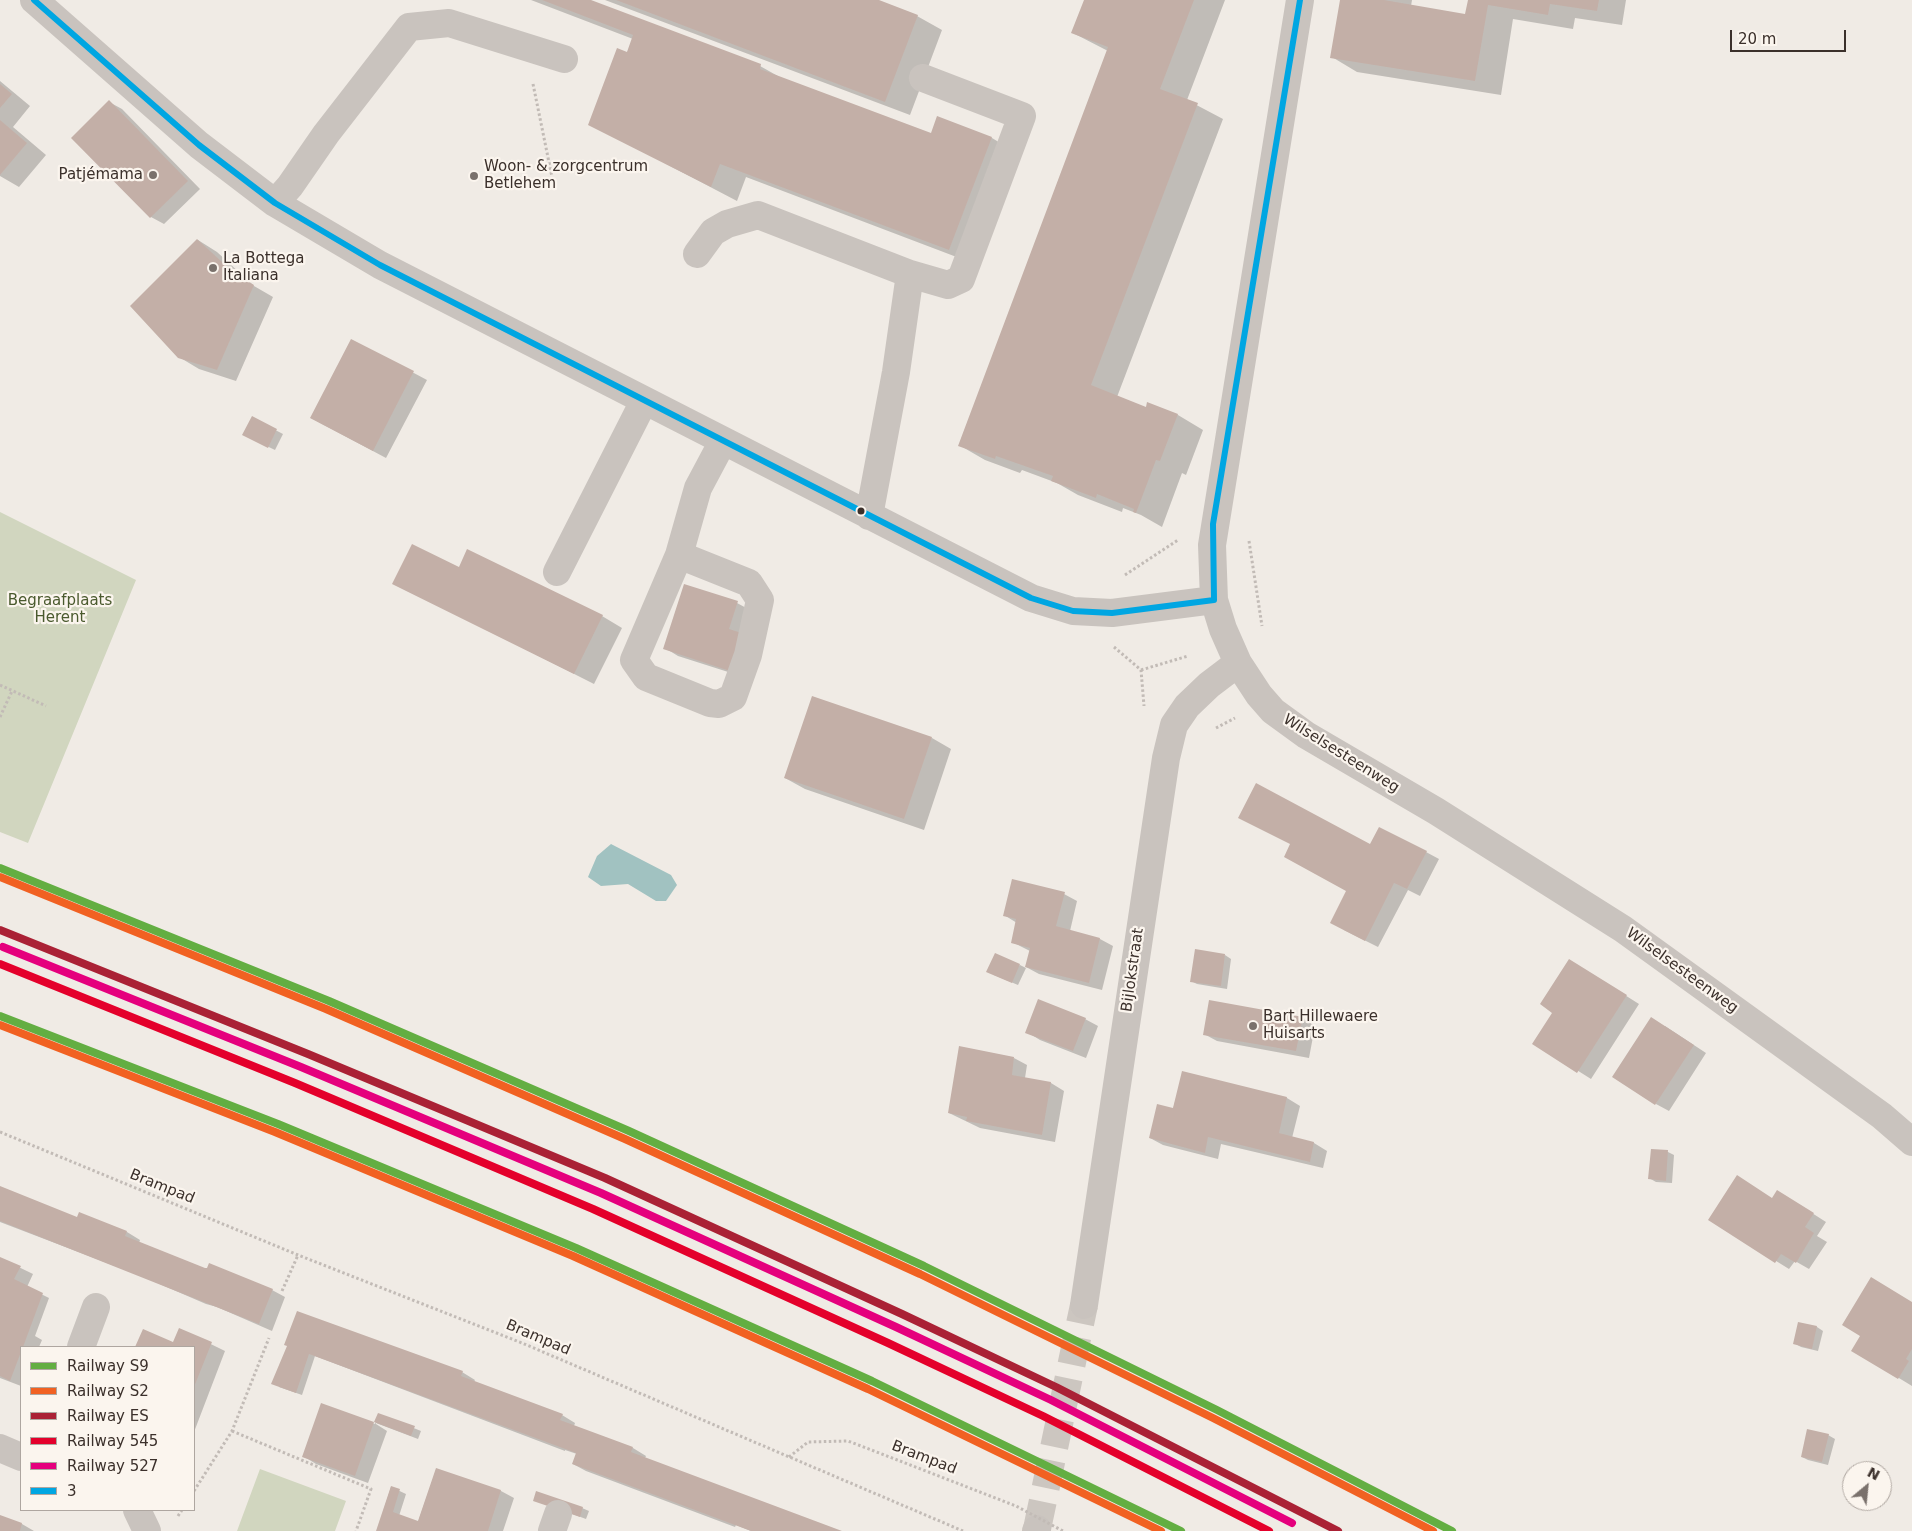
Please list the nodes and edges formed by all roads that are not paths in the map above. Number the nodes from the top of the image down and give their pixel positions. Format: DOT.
graph roads {
  1 [pos="1300,0"];
  2 [pos="51,6"];
  3 [pos="564,59"];
  4 [pos="923,78"];
  5 [pos="275,204"];
  6 [pos="697,254"];
  7 [pos="910,274"];
  8 [pos="644,401"];
  9 [pos="723,441"];
  10 [pos="869,516"];
  11 [pos="679,555"];
  12 [pos="557,572"];
  13 [pos="1214,600"];
  14 [pos="1238,663"];
  15 [pos="1912,1142"];
  16 [pos="1084,1305"];
  17 [pos="96,1307"];
  18 [pos="81,1346"];
  19 [pos="0,1448"];
  20 [pos="20,1457"];
  21 [pos="137,1511"];
  22 [pos="147,1531"];
  1 -- 13 [label="street"];
  2 -- 5 [label="street"];
  3 -- 5 [label="street"];
  4 -- 7 [label="street"];
  5 -- 8 [label="street"];
  6 -- 7 [label="street"];
  7 -- 10 [label="street"];
  8 -- 9 [label="street"];
  8 -- 12 [label="street"];
  9 -- 10 [label="street"];
  9 -- 11 [label="street"];
  10 -- 13 [label="street"];
  11 -- 11 [label="street"];
  13 -- 14 [label="street, Wilselsesteenweg"];
  14 -- 15 [label="street, Wilselsesteenweg"];
  14 -- 16 [label="street, Bijlokstraat"];
  17 -- 18 [label="street"];
  19 -- 20 [label="street"];
  21 -- 22 [label="street"];
}
